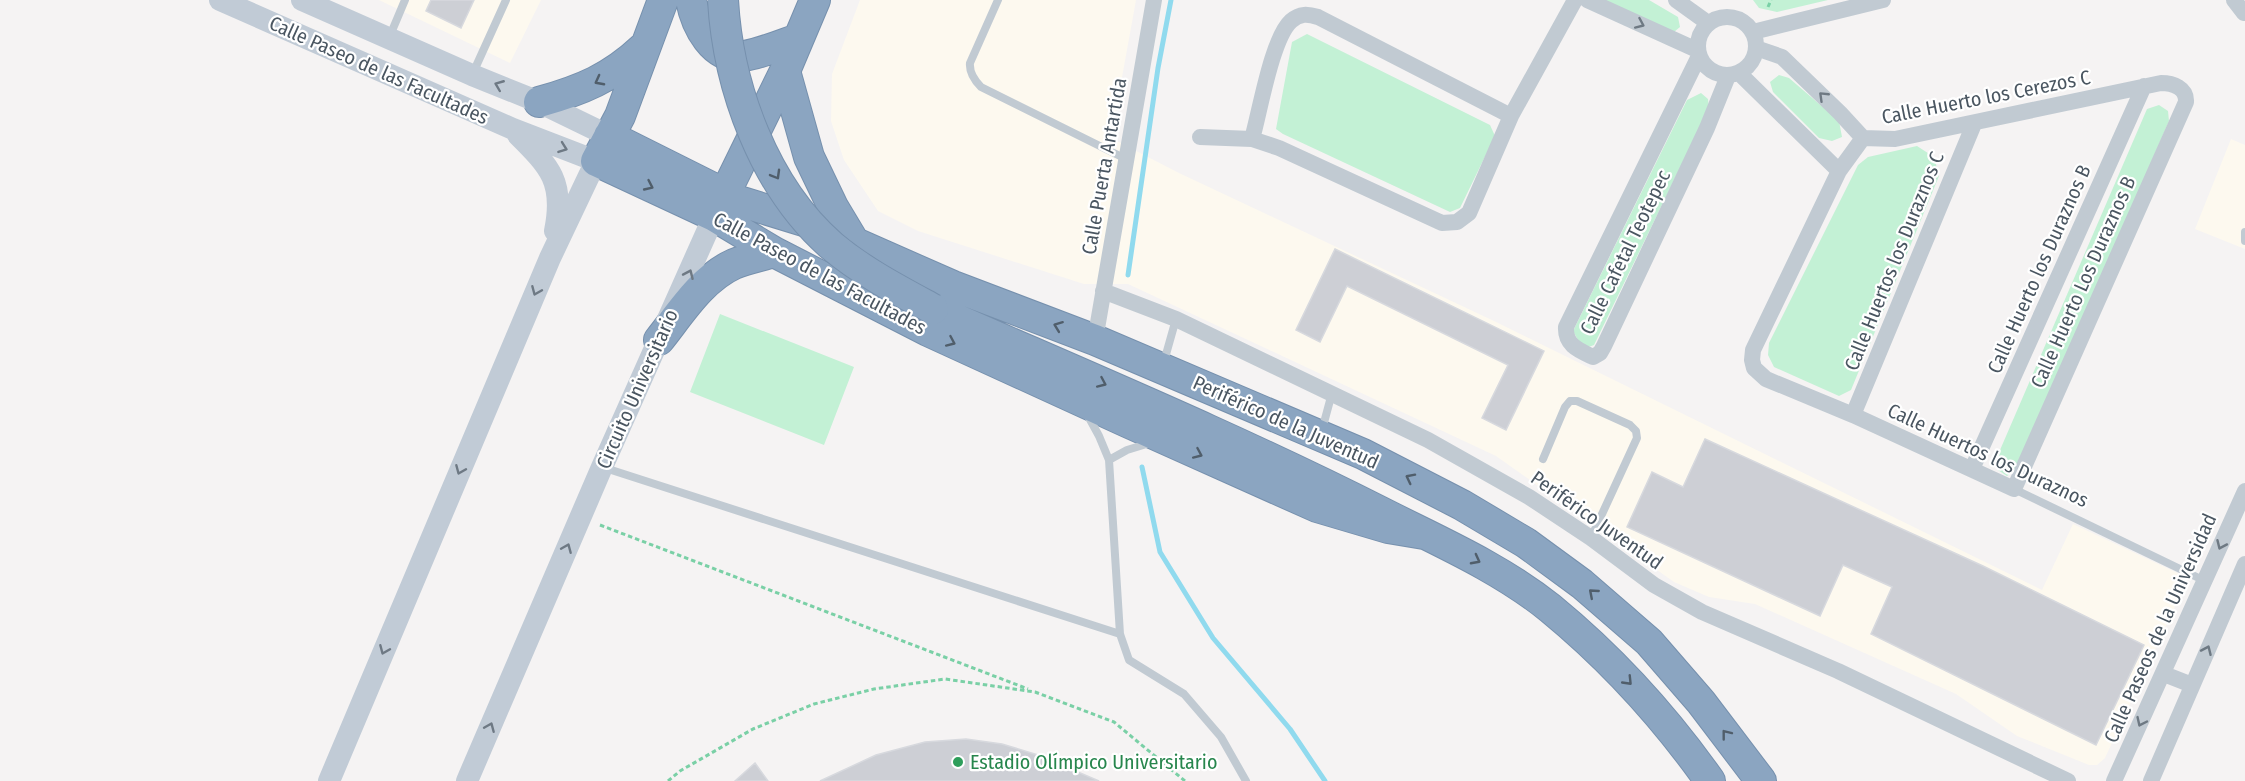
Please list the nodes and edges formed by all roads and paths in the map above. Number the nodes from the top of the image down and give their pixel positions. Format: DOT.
graph roads {
  1 [pos="220,0"];
  2 [pos="405,0"];
  3 [pos="506,0"];
  4 [pos="663,0"];
  5 [pos="691,0"];
  6 [pos="723,0"];
  7 [pos="815,0"];
  8 [pos="998,0"];
  9 [pos="1154,0"];
  10 [pos="1575,0"];
  11 [pos="1587,0"];
  12 [pos="1676,0"];
  13 [pos="1734,0"];
  14 [pos="1771,0"];
  15 [pos="1883,0"];
  16 [pos="315,2"];
  17 [pos="1768,8"];
  18 [pos="1726,16"];
  19 [pos="1708,22"];
  20 [pos="389,38"];
  21 [pos="798,39"];
  22 [pos="1754,40"];
  23 [pos="645,46"];
  24 [pos="1698,53"];
  25 [pos="785,71"];
  26 [pos="1733,74"];
  27 [pos="472,75"];
  28 [pos="2144,86"];
  29 [pos="2184,92"];
  30 [pos="539,102"];
  31 [pos="1511,116"];
  32 [pos="1974,124"];
  33 [pos="513,129"];
  34 [pos="1200,136"];
  35 [pos="1863,138"];
  36 [pos="1252,139"];
  37 [pos="603,149"];
  38 [pos="1126,159"];
  39 [pos="1839,171"];
  40 [pos="720,205"];
  41 [pos="2245,232"];
  42 [pos="850,240"];
  43 [pos="2245,241"];
  44 [pos="774,252"];
  45 [pos="550,258"];
  46 [pos="835,285"];
  47 [pos="1103,291"];
  48 [pos="1176,319"];
  49 [pos="658,340"];
  50 [pos="1095,340"];
  51 [pos="1162,368"];
  52 [pos="1332,392"];
  53 [pos="1077,399"];
  54 [pos="1853,415"];
  55 [pos="1320,436"];
  56 [pos="1142,437"];
  57 [pos="1543,459"];
  58 [pos="1109,460"];
  59 [pos="602,466"];
  60 [pos="1972,469"];
  61 [pos="2014,489"];
  62 [pos="2245,491"];
  63 [pos="580,517"];
  64 [pos="1424,534"];
  65 [pos="1591,538"];
  66 [pos="2245,564"];
  67 [pos="2205,581"];
  68 [pos="1120,634"];
  69 [pos="2164,674"];
  70 [pos="2192,686"];
  71 [pos="1035,692"];
  72 [pos="329,781"];
  73 [pos="467,781"];
  74 [pos="668,781"];
  75 [pos="1185,781"];
  76 [pos="1246,781"];
  77 [pos="1710,781"];
  78 [pos="1761,781"];
  79 [pos="2068,781"];
  80 [pos="2114,781"];
  81 [pos="2151,781"];
  1 -- 33 [label="main road, Calle Paseo de las Facultades"];
  2 -- 20 [label="lane"];
  3 -- 27 [label="lane"];
  4 -- 23 [label="highway"];
  5 -- 21 [label="highway"];
  6 -- 64 [label="highway, one-way, bridge"];
  7 -- 21 [label="highway, Circuito Universitario"];
  8 -- 38 [label="lane"];
  9 -- 38 [label="street, Calle Puerta Antartida"];
  10 -- 31 [label="street"];
  11 -- 24 [label="street, one-way"];
  12 -- 19 [label="street"];
  13 -- 18 [label="street"];
  14 -- 17 [label="path"];
  15 -- 22 [label="street"];
  16 -- 20 [label="main road, Calle Paseo de las Facultades"];
  18 -- 19 [label="street"];
  18 -- 22 [label="street"];
  19 -- 24 [label="street"];
  20 -- 27 [label="main road, Calle Paseo de las Facultades"];
  21 -- 25 [label="highway, Circuito Universitario"];
  22 -- 26 [label="street"];
  35 -- 22 [label="street, Calle Huerto los Cerezos C, one-way"];
  23 -- 30 [label="highway, one-way"];
  23 -- 37 [label="highway"];
  24 -- 26 [label="street"];
  24 -- 26 [label="street, Calle Cafetal Teotepec"];
  25 -- 40 [label="highway, Circuito Universitario"];
  25 -- 42 [label="highway"];
  26 -- 39 [label="street"];
  30 -- 27 [label="main road, Calle Paseo de las Facultades, one-way"];
  28 -- 29 [label="street, Calle Huerto los Cerezos C"];
  28 -- 32 [label="street, Calle Huerto los Cerezos C"];
  28 -- 60 [label="street, Calle Huerto los Duraznos B"];
  29 -- 61 [label="street, Calle Huerto Los Duraznos B"];
  30 -- 37 [label="main road, Calle Paseo de las Facultades"];
  31 -- 36 [label="street"];
  31 -- 36 [label="street"];
  32 -- 35 [label="street, Calle Huerto los Cerezos C"];
  32 -- 54 [label="street, Calle Huertos los Duraznos C"];
  33 -- 37 [label="main road, Calle Paseo de las Facultades, one-way"];
  33 -- 45 [label="main road"];
  34 -- 36 [label="street"];
  35 -- 39 [label="street"];
  37 -- 40 [label="highway, Calle Paseo de las Facultades"];
  37 -- 45 [label="main road"];
  38 -- 47 [label="street, Calle Puerta Antartida"];
  39 -- 54 [label="street, Calle Huertos los Duraznos"];
  40 -- 42 [label="highway, Periférico de la Juventud"];
  40 -- 44 [label="highway, Calle Paseo de las Facultades"];
  49 -- 40 [label="main road, Circuito Universitario, one-way"];
  41 -- 43 [label="lane"];
  42 -- 46 [label="highway"];
  50 -- 42 [label="highway, Periférico de la Juventud, one-way"];
  44 -- 46 [label="highway, Calle Paseo de las Facultades"];
  44 -- 49 [label="highway"];
  45 -- 72 [label="main road, one-way"];
  46 -- 53 [label="highway, Calle Paseo de las Facultades, one-way"];
  47 -- 48 [label="street, Periférico Juventud"];
  47 -- 50 [label="street, Calle Puerta Antartida"];
  48 -- 51 [label="lane"];
  48 -- 52 [label="street, Periférico Juventud"];
  49 -- 59 [label="main road, Circuito Universitario"];
  50 -- 51 [label="highway, Periférico de la Juventud"];
  51 -- 55 [label="highway, Periférico de la Juventud"];
  52 -- 55 [label="lane"];
  52 -- 65 [label="street, Periférico Juventud"];
  53 -- 56 [label="highway, Calle Paseo de las Facultades"];
  53 -- 58 [label="lane"];
  54 -- 60 [label="street, Calle Huertos los Duraznos"];
  78 -- 55 [label="highway, Periférico de la Juventud, one-way"];
  56 -- 58 [label="lane"];
  56 -- 64 [label="highway, Calle Paseo de las Facultades, one-way"];
  57 -- 65 [label="lane"];
  58 -- 68 [label="lane"];
  59 -- 63 [label="main road, Circuito Universitario"];
  59 -- 68 [label="lane"];
  60 -- 61 [label="street, Calle Huertos los Duraznos"];
  61 -- 67 [label="lane, Calle Huertos los Duraznos"];
  62 -- 67 [label="street, Calle Paseos de la Universidad, one-way"];
  63 -- 71 [label="path"];
  73 -- 63 [label="main road, Circuito Universitario, one-way"];
  64 -- 77 [label="highway, one-way"];
  65 -- 79 [label="street, Periférico Juventud"];
  70 -- 66 [label="street, one-way"];
  67 -- 69 [label="street, Calle Paseos de la Universidad"];
  68 -- 76 [label="lane"];
  69 -- 70 [label="street"];
  69 -- 80 [label="street, Calle Paseos de la Universidad, one-way"];
  70 -- 81 [label="street"];
  71 -- 74 [label="path"];
  71 -- 75 [label="path"];
}
